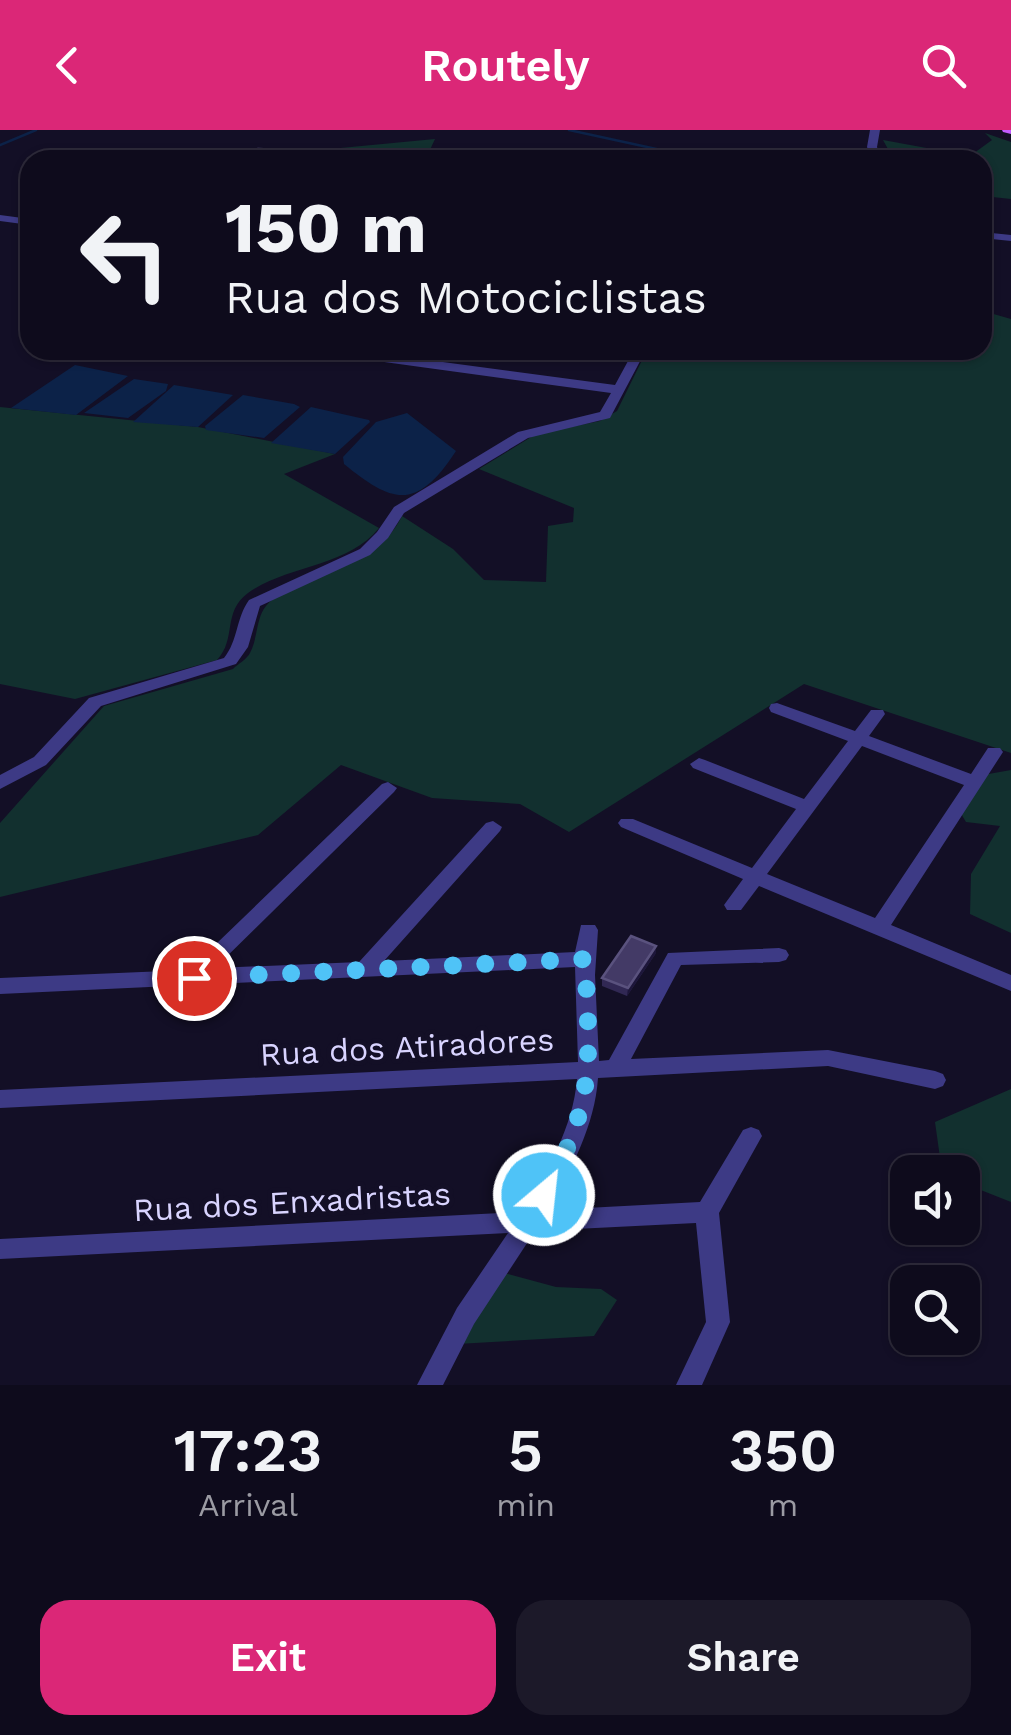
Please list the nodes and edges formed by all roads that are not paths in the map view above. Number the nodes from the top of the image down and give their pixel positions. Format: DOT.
graph roads {
  1 [pos="400,360"];
  2 [pos="635,360"];
  3 [pos="620,390"];
  4 [pos="777,708"];
  5 [pos="877,714"];
  6 [pos="858,738"];
  7 [pos="994,752"];
  8 [pos="699,764"];
  9 [pos="0,782"];
  10 [pos="974,782"];
  11 [pos="388,788"];
  12 [pos="807,807"];
  13 [pos="627,823"];
  14 [pos="493,827"];
  15 [pos="755,876"];
  16 [pos="734,904"];
  17 [pos="879,928"];
  18 [pos="588,930"];
  19 [pos="779,954"];
  20 [pos="585,959"];
  21 [pos="364,970"];
  22 [pos="194,978"];
  23 [pos="1011,983"];
  24 [pos="0,986"];
  25 [pos="615,1070"];
  26 [pos="590,1071"];
  27 [pos="935,1080"];
  28 [pos="0,1099"];
  29 [pos="752,1136"];
  30 [pos="707,1212"];
  31 [pos="528,1222"];
  32 [pos="0,1250"];
  33 [pos="430,1385"];
  34 [pos="689,1385"];
  1 -- 3 [label="street"];
  2 -- 3 [label="street"];
  3 -- 9 [label="street"];
  4 -- 6 [label="street"];
  5 -- 6 [label="street"];
  6 -- 10 [label="street"];
  6 -- 12 [label="street"];
  7 -- 10 [label="street"];
  8 -- 12 [label="street"];
  10 -- 17 [label="street"];
  11 -- 22 [label="street"];
  12 -- 15 [label="street"];
  13 -- 15 [label="street"];
  14 -- 21 [label="street"];
  15 -- 16 [label="street"];
  15 -- 17 [label="street"];
  17 -- 23 [label="street"];
  18 -- 20 [label="street"];
  19 -- 25 [label="street"];
  20 -- 21 [label="street"];
  20 -- 26 [label="street"];
  21 -- 22 [label="street"];
  22 -- 24 [label="street"];
  25 -- 26 [label="street, Rua dos Atiradores"];
  25 -- 27 [label="street, Rua dos Atiradores"];
  26 -- 28 [label="street, Rua dos Atiradores"];
  26 -- 31 [label="street"];
  29 -- 30 [label="street"];
  30 -- 31 [label="street, Rua dos Enxadristas"];
  30 -- 34 [label="street"];
  31 -- 32 [label="street, Rua dos Enxadristas"];
  31 -- 33 [label="street"];
}
